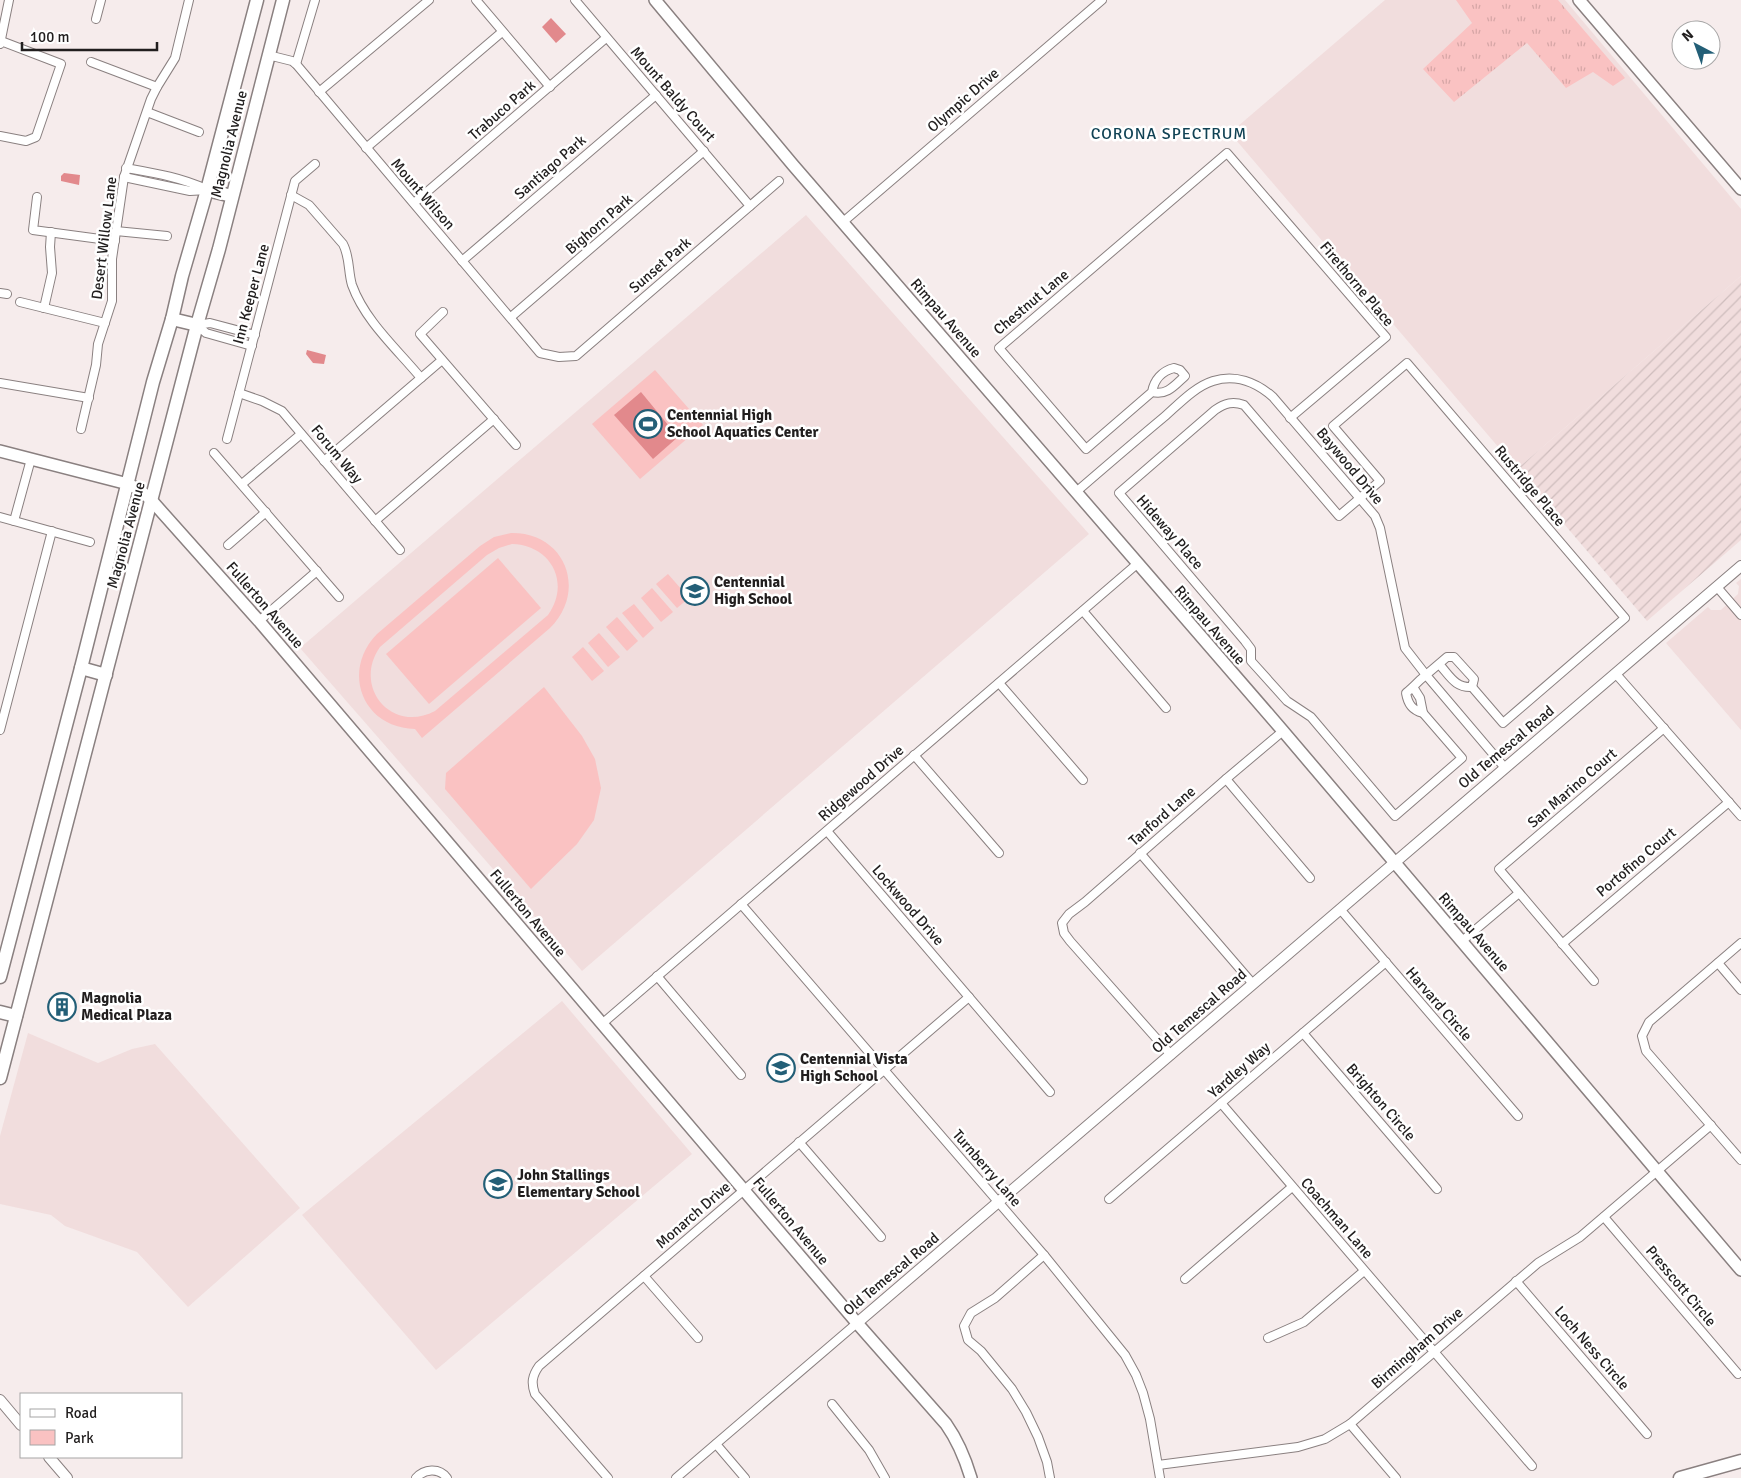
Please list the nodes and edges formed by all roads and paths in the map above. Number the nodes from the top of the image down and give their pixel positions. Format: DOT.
graph roads {
  1 [pos="10,0"];
  2 [pos="101,0"];
  3 [pos="189,0"];
  4 [pos="257,0"];
  5 [pos="282,0"];
  6 [pos="315,0"];
  7 [pos="429,0"];
  8 [pos="476,0"];
  9 [pos="574,0"];
  10 [pos="655,0"];
  11 [pos="1102,0"];
  12 [pos="1580,0"];
  13 [pos="96,19"];
  14 [pos="502,32"];
  15 [pos="606,38"];
  16 [pos="1,43"];
  17 [pos="268,55"];
  18 [pos="91,62"];
  19 [pos="296,64"];
  20 [pos="157,87"];
  21 [pos="550,87"];
  22 [pos="319,92"];
  23 [pos="656,95"];
  24 [pos="147,112"];
  25 [pos="199,132"];
  26 [pos="0,136"];
  27 [pos="366,148"];
  28 [pos="704,151"];
  29 [pos="1227,153"];
  30 [pos="315,164"];
  31 [pos="126,168"];
  32 [pos="124,177"];
  33 [pos="779,180"];
  34 [pos="1741,189"];
  35 [pos="208,190"];
  36 [pos="292,195"];
  37 [pos="232,196"];
  38 [pos="37,197"];
  39 [pos="414,203"];
  40 [pos="750,206"];
  41 [pos="843,222"];
  42 [pos="116,230"];
  43 [pos="51,232"];
  44 [pos="167,236"];
  45 [pos="115,241"];
  46 [pos="462,261"];
  47 [pos="20,302"];
  48 [pos="44,308"];
  49 [pos="443,312"];
  50 [pos="510,317"];
  51 [pos="172,318"];
  52 [pos="105,323"];
  53 [pos="197,325"];
  54 [pos="255,335"];
  55 [pos="252,346"];
  56 [pos="554,357"];
  57 [pos="442,360"];
  58 [pos="1185,376"];
  59 [pos="421,378"];
  60 [pos="0,384"];
  61 [pos="1195,391"];
  62 [pos="1152,392"];
  63 [pos="239,393"];
  64 [pos="89,398"];
  65 [pos="1290,418"];
  66 [pos="494,420"];
  67 [pos="81,429"];
  68 [pos="301,434"];
  69 [pos="227,439"];
  70 [pos="516,445"];
  71 [pos="0,451"];
  72 [pos="214,453"];
  73 [pos="31,459"];
  74 [pos="324,460"];
  75 [pos="128,484"];
  76 [pos="242,484"];
  77 [pos="1076,492"];
  78 [pos="1360,498"];
  79 [pos="152,501"];
  80 [pos="266,512"];
  81 [pos="0,517"];
  82 [pos="14,521"];
  83 [pos="376,521"];
  84 [pos="52,531"];
  85 [pos="90,542"];
  86 [pos="228,545"];
  87 [pos="400,550"];
  88 [pos="1137,564"];
  89 [pos="1741,566"];
  90 [pos="317,571"];
  91 [pos="1717,587"];
  92 [pos="339,597"];
  93 [pos="1083,611"];
  94 [pos="1741,615"];
  95 [pos="260,621"];
  96 [pos="1439,664"];
  97 [pos="81,668"];
  98 [pos="1616,674"];
  99 [pos="106,675"];
  100 [pos="1426,675"];
  101 [pos="999,683"];
  102 [pos="1413,687"];
  103 [pos="1472,687"];
  104 [pos="4,702"];
  105 [pos="1166,708"];
  106 [pos="1423,713"];
  107 [pos="1664,728"];
  108 [pos="0,730"];
  109 [pos="1283,732"];
  110 [pos="914,756"];
  111 [pos="1505,768"];
  112 [pos="1226,779"];
  113 [pos="1083,780"];
  114 [pos="1728,802"];
  115 [pos="1741,816"];
  116 [pos="826,831"];
  117 [pos="1140,853"];
  118 [pos="999,854"];
  119 [pos="1394,862"];
  120 [pos="1310,878"];
  121 [pos="1518,893"];
  122 [pos="741,904"];
  123 [pos="1340,909"];
  124 [pos="1462,941"];
  125 [pos="1741,943"];
  126 [pos="1562,944"];
  127 [pos="1386,962"];
  128 [pos="1718,963"];
  129 [pos="657,976"];
  130 [pos="0,977"];
  131 [pos="1594,981"];
  132 [pos="1253,984"];
  133 [pos="1741,990"];
  134 [pos="969,997"];
  135 [pos="0,1012"];
  136 [pos="16,1016"];
  137 [pos="602,1023"];
  138 [pos="1303,1032"];
  139 [pos="1171,1055"];
  140 [pos="884,1070"];
  141 [pos="741,1075"];
  142 [pos="0,1078"];
  143 [pos="1050,1092"];
  144 [pos="1221,1103"];
  145 [pos="1518,1116"];
  146 [pos="1711,1125"];
  147 [pos="799,1142"];
  148 [pos="1741,1160"];
  149 [pos="1658,1170"];
  150 [pos="1292,1187"];
  151 [pos="1437,1188"];
  152 [pos="745,1189"];
  153 [pos="1109,1199"];
  154 [pos="999,1202"];
  155 [pos="1604,1217"];
  156 [pos="880,1238"];
  157 [pos="1044,1255"];
  158 [pos="1741,1270"];
  159 [pos="1364,1271"];
  160 [pos="644,1276"];
  161 [pos="1185,1279"];
  162 [pos="1516,1281"];
  163 [pos="857,1323"];
  164 [pos="698,1338"];
  165 [pos="1268,1338"];
  166 [pos="1433,1351"];
  167 [pos="1738,1374"];
  168 [pos="0,1400"];
  169 [pos="832,1404"];
  170 [pos="20,1424"];
  171 [pos="1350,1424"];
  172 [pos="1647,1434"];
  173 [pos="716,1444"];
  174 [pos="50,1458"];
  175 [pos="1741,1461"];
  176 [pos="1158,1465"];
  177 [pos="1532,1466"];
  178 [pos="67,1478"];
  179 [pos="416,1478"];
  180 [pos="447,1478"];
  181 [pos="608,1478"];
  182 [pos="676,1478"];
  183 [pos="745,1478"];
  184 [pos="885,1478"];
  185 [pos="971,1478"];
  186 [pos="1050,1478"];
  187 [pos="1160,1478"];
  188 [pos="1396,1478"];
  189 [pos="1680,1478"];
  1 -- 16 [label="street"];
  2 -- 13 [label="street"];
  3 -- 20 [label="street, Desert Willow Lane"];
  4 -- 35 [label="main road, Magnolia Avenue"];
  5 -- 17 [label="main road, Magnolia Avenue"];
  6 -- 19 [label="street"];
  7 -- 22 [label="street"];
  8 -- 14 [label="street"];
  9 -- 15 [label="street, Mount Baldy Court"];
  10 -- 41 [label="main road, Rimpau Avenue"];
  11 -- 41 [label="street, Olympic Drive"];
  12 -- 34 [label="main road"];
  14 -- 21 [label="street"];
  14 -- 27 [label="street"];
  15 -- 21 [label="street, Trabuco Park"];
  15 -- 23 [label="street, Mount Baldy Court"];
  16 -- 26 [label="street"];
  17 -- 19 [label="street"];
  17 -- 37 [label="main road, Magnolia Avenue"];
  18 -- 20 [label="street"];
  19 -- 22 [label="street, Mount Wilson"];
  20 -- 24 [label="street, Desert Willow Lane"];
  21 -- 39 [label="street, Trabuco Park"];
  22 -- 27 [label="street, Mount Wilson"];
  23 -- 28 [label="street, Mount Baldy Court"];
  23 -- 46 [label="street, Santiago Park"];
  24 -- 25 [label="street"];
  24 -- 31 [label="street, Desert Willow Lane"];
  27 -- 39 [label="street, Mount Wilson"];
  28 -- 40 [label="street, Mount Baldy Court"];
  28 -- 50 [label="street, Bighorn Park"];
  29 -- 62 [label="street, Chestnut Lane"];
  29 -- 65 [label="street, Firethorne Place"];
  30 -- 36 [label="street, Inn Keeper Lane"];
  31 -- 32 [label="street, Desert Willow Lane"];
  31 -- 35 [label="street"];
  32 -- 35 [label="street"];
  32 -- 42 [label="street, Desert Willow Lane"];
  33 -- 40 [label="street, Sunset Park"];
  35 -- 37 [label="main road"];
  35 -- 51 [label="main road, Magnolia Avenue"];
  36 -- 54 [label="street, Inn Keeper Lane"];
  36 -- 59 [label="street"];
  37 -- 53 [label="main road, Magnolia Avenue"];
  38 -- 43 [label="street"];
  39 -- 46 [label="street, Mount Wilson"];
  40 -- 56 [label="street, Sunset Park"];
  41 -- 77 [label="main road, Rimpau Avenue"];
  42 -- 44 [label="street"];
  42 -- 45 [label="street, Desert Willow Lane"];
  43 -- 45 [label="street"];
  43 -- 48 [label="street"];
  45 -- 52 [label="street, Desert Willow Lane"];
  46 -- 50 [label="street, Mount Wilson"];
  47 -- 48 [label="street"];
  48 -- 52 [label="street"];
  49 -- 57 [label="street"];
  50 -- 56 [label="street, Mount Wilson"];
  51 -- 53 [label="main road"];
  51 -- 75 [label="main road, Magnolia Avenue"];
  52 -- 64 [label="street, Desert Willow Lane"];
  53 -- 54 [label="street"];
  53 -- 55 [label="street"];
  53 -- 79 [label="main road, Magnolia Avenue"];
  54 -- 55 [label="street, Inn Keeper Lane"];
  55 -- 63 [label="street, Inn Keeper Lane"];
  57 -- 59 [label="street"];
  57 -- 66 [label="street"];
  58 -- 61 [label="street"];
  58 -- 62 [label="street, Chestnut Lane"];
  58 -- 62 [label="street, Chestnut Lane"];
  59 -- 74 [label="street"];
  60 -- 64 [label="street"];
  61 -- 65 [label="street, Baywood Drive"];
  61 -- 77 [label="street, Baywood Drive"];
  63 -- 68 [label="street, Forum Way"];
  63 -- 69 [label="street, Inn Keeper Lane"];
  64 -- 67 [label="street, Desert Willow Lane"];
  65 -- 78 [label="street, Baywood Drive"];
  66 -- 70 [label="street"];
  66 -- 83 [label="street"];
  68 -- 74 [label="street, Forum Way"];
  68 -- 76 [label="street"];
  71 -- 73 [label="main road, Fullerton Avenue"];
  72 -- 76 [label="street"];
  73 -- 75 [label="main road, Fullerton Avenue"];
  73 -- 82 [label="street"];
  74 -- 83 [label="street, Forum Way"];
  75 -- 79 [label="main road, Fullerton Avenue"];
  75 -- 97 [label="main road, Magnolia Avenue"];
  76 -- 80 [label="street"];
  77 -- 88 [label="main road, Rimpau Avenue"];
  78 -- 100 [label="street, Baywood Drive"];
  78 -- 103 [label="street, Rustridge Place"];
  78 -- 106 [label="street, Hideway Place"];
  79 -- 95 [label="main road, Fullerton Avenue"];
  79 -- 99 [label="main road, Magnolia Avenue"];
  80 -- 86 [label="street"];
  80 -- 90 [label="street"];
  81 -- 82 [label="street"];
  82 -- 84 [label="street"];
  83 -- 87 [label="street, Forum Way"];
  84 -- 85 [label="street"];
  84 -- 104 [label="street"];
  88 -- 93 [label="street, Ridgewood Drive"];
  88 -- 109 [label="main road, Rimpau Avenue"];
  89 -- 91 [label="street, Old Temescal Road"];
  90 -- 92 [label="street"];
  90 -- 95 [label="street"];
  91 -- 94 [label="street"];
  91 -- 98 [label="street, Old Temescal Road"];
  93 -- 101 [label="street, Ridgewood Drive"];
  93 -- 105 [label="street"];
  95 -- 137 [label="main road, Fullerton Avenue"];
  96 -- 100 [label="street"];
  96 -- 103 [label="street, Rustridge Place"];
  96 -- 103 [label="street, Rustridge Place"];
  97 -- 99 [label="main road"];
  97 -- 130 [label="main road, Magnolia Avenue"];
  98 -- 107 [label="street"];
  98 -- 111 [label="street, Old Temescal Road"];
  99 -- 136 [label="main road, Magnolia Avenue"];
  100 -- 102 [label="street"];
  100 -- 111 [label="street, Baywood Drive"];
  101 -- 110 [label="street, Ridgewood Drive"];
  101 -- 113 [label="street"];
  102 -- 106 [label="street"];
  102 -- 106 [label="street"];
  104 -- 108 [label="street"];
  107 -- 114 [label="street"];
  107 -- 121 [label="street, San Marino Court"];
  109 -- 112 [label="street, Tanford Lane"];
  109 -- 119 [label="main road, Rimpau Avenue"];
  110 -- 116 [label="street, Ridgewood Drive"];
  110 -- 118 [label="street"];
  111 -- 119 [label="street, Old Temescal Road"];
  112 -- 117 [label="street, Tanford Lane"];
  112 -- 120 [label="street"];
  114 -- 115 [label="street"];
  114 -- 126 [label="street, Portofino Court"];
  116 -- 122 [label="street, Ridgewood Drive"];
  116 -- 134 [label="street, Lockwood Drive"];
  117 -- 132 [label="street"];
  117 -- 139 [label="street, Tanford Lane"];
  119 -- 123 [label="street, Old Temescal Road"];
  119 -- 124 [label="main road, Rimpau Avenue"];
  121 -- 124 [label="street"];
  121 -- 126 [label="street"];
  122 -- 129 [label="street, Ridgewood Drive"];
  122 -- 140 [label="street, Turnberry Lane"];
  123 -- 127 [label="street, Harvard Circle"];
  123 -- 132 [label="street, Old Temescal Road"];
  124 -- 149 [label="main road, Rimpau Avenue"];
  125 -- 128 [label="street"];
  126 -- 131 [label="street"];
  127 -- 138 [label="street, Yardley Way"];
  127 -- 145 [label="street, Harvard Circle"];
  128 -- 133 [label="street"];
  128 -- 146 [label="street"];
  129 -- 137 [label="street, Ridgewood Drive"];
  129 -- 141 [label="street"];
  132 -- 139 [label="street, Old Temescal Road"];
  134 -- 140 [label="street, Monarch Drive"];
  134 -- 143 [label="street, Lockwood Drive"];
  135 -- 136 [label="main road"];
  136 -- 142 [label="main road, Magnolia Avenue"];
  137 -- 152 [label="main road, Fullerton Avenue"];
  138 -- 144 [label="street, Yardley Way"];
  138 -- 151 [label="street, Brighton Circle"];
  139 -- 154 [label="street, Old Temescal Road"];
  140 -- 147 [label="street, Monarch Drive"];
  140 -- 154 [label="street, Turnberry Lane"];
  144 -- 150 [label="street, Coachman Lane"];
  144 -- 153 [label="street, Yardley Way"];
  146 -- 148 [label="street"];
  146 -- 149 [label="street, Birmingham Drive"];
  147 -- 152 [label="street, Monarch Drive"];
  147 -- 156 [label="street"];
  149 -- 155 [label="street, Birmingham Drive"];
  149 -- 158 [label="main road, Rimpau Avenue"];
  150 -- 159 [label="street, Coachman Lane"];
  150 -- 161 [label="street"];
  152 -- 160 [label="street, Monarch Drive"];
  152 -- 163 [label="main road, Fullerton Avenue"];
  154 -- 157 [label="street, Turnberry Lane"];
  154 -- 163 [label="street, Old Temescal Road"];
  155 -- 162 [label="street, Birmingham Drive"];
  155 -- 167 [label="street, Presscott Circle"];
  157 -- 176 [label="street, Turnberry Lane"];
  157 -- 186 [label="street"];
  159 -- 165 [label="street"];
  159 -- 166 [label="street, Coachman Lane"];
  160 -- 164 [label="street"];
  160 -- 181 [label="street, Monarch Drive"];
  162 -- 166 [label="street, Birmingham Drive"];
  162 -- 172 [label="street, Loch Ness Circle"];
  163 -- 173 [label="street, Old Temescal Road"];
  163 -- 185 [label="main road, Fullerton Avenue"];
  166 -- 171 [label="street, Birmingham Drive"];
  166 -- 177 [label="street, Coachman Lane"];
  168 -- 170 [label="street"];
  169 -- 184 [label="street"];
  171 -- 176 [label="street, Birmingham Drive"];
  171 -- 188 [label="street"];
  173 -- 182 [label="street, Old Temescal Road"];
  173 -- 183 [label="street"];
  174 -- 178 [label="street"];
  175 -- 189 [label="main road"];
  176 -- 187 [label="street, Turnberry Lane"];
  179 -- 180 [label="street"];
}
